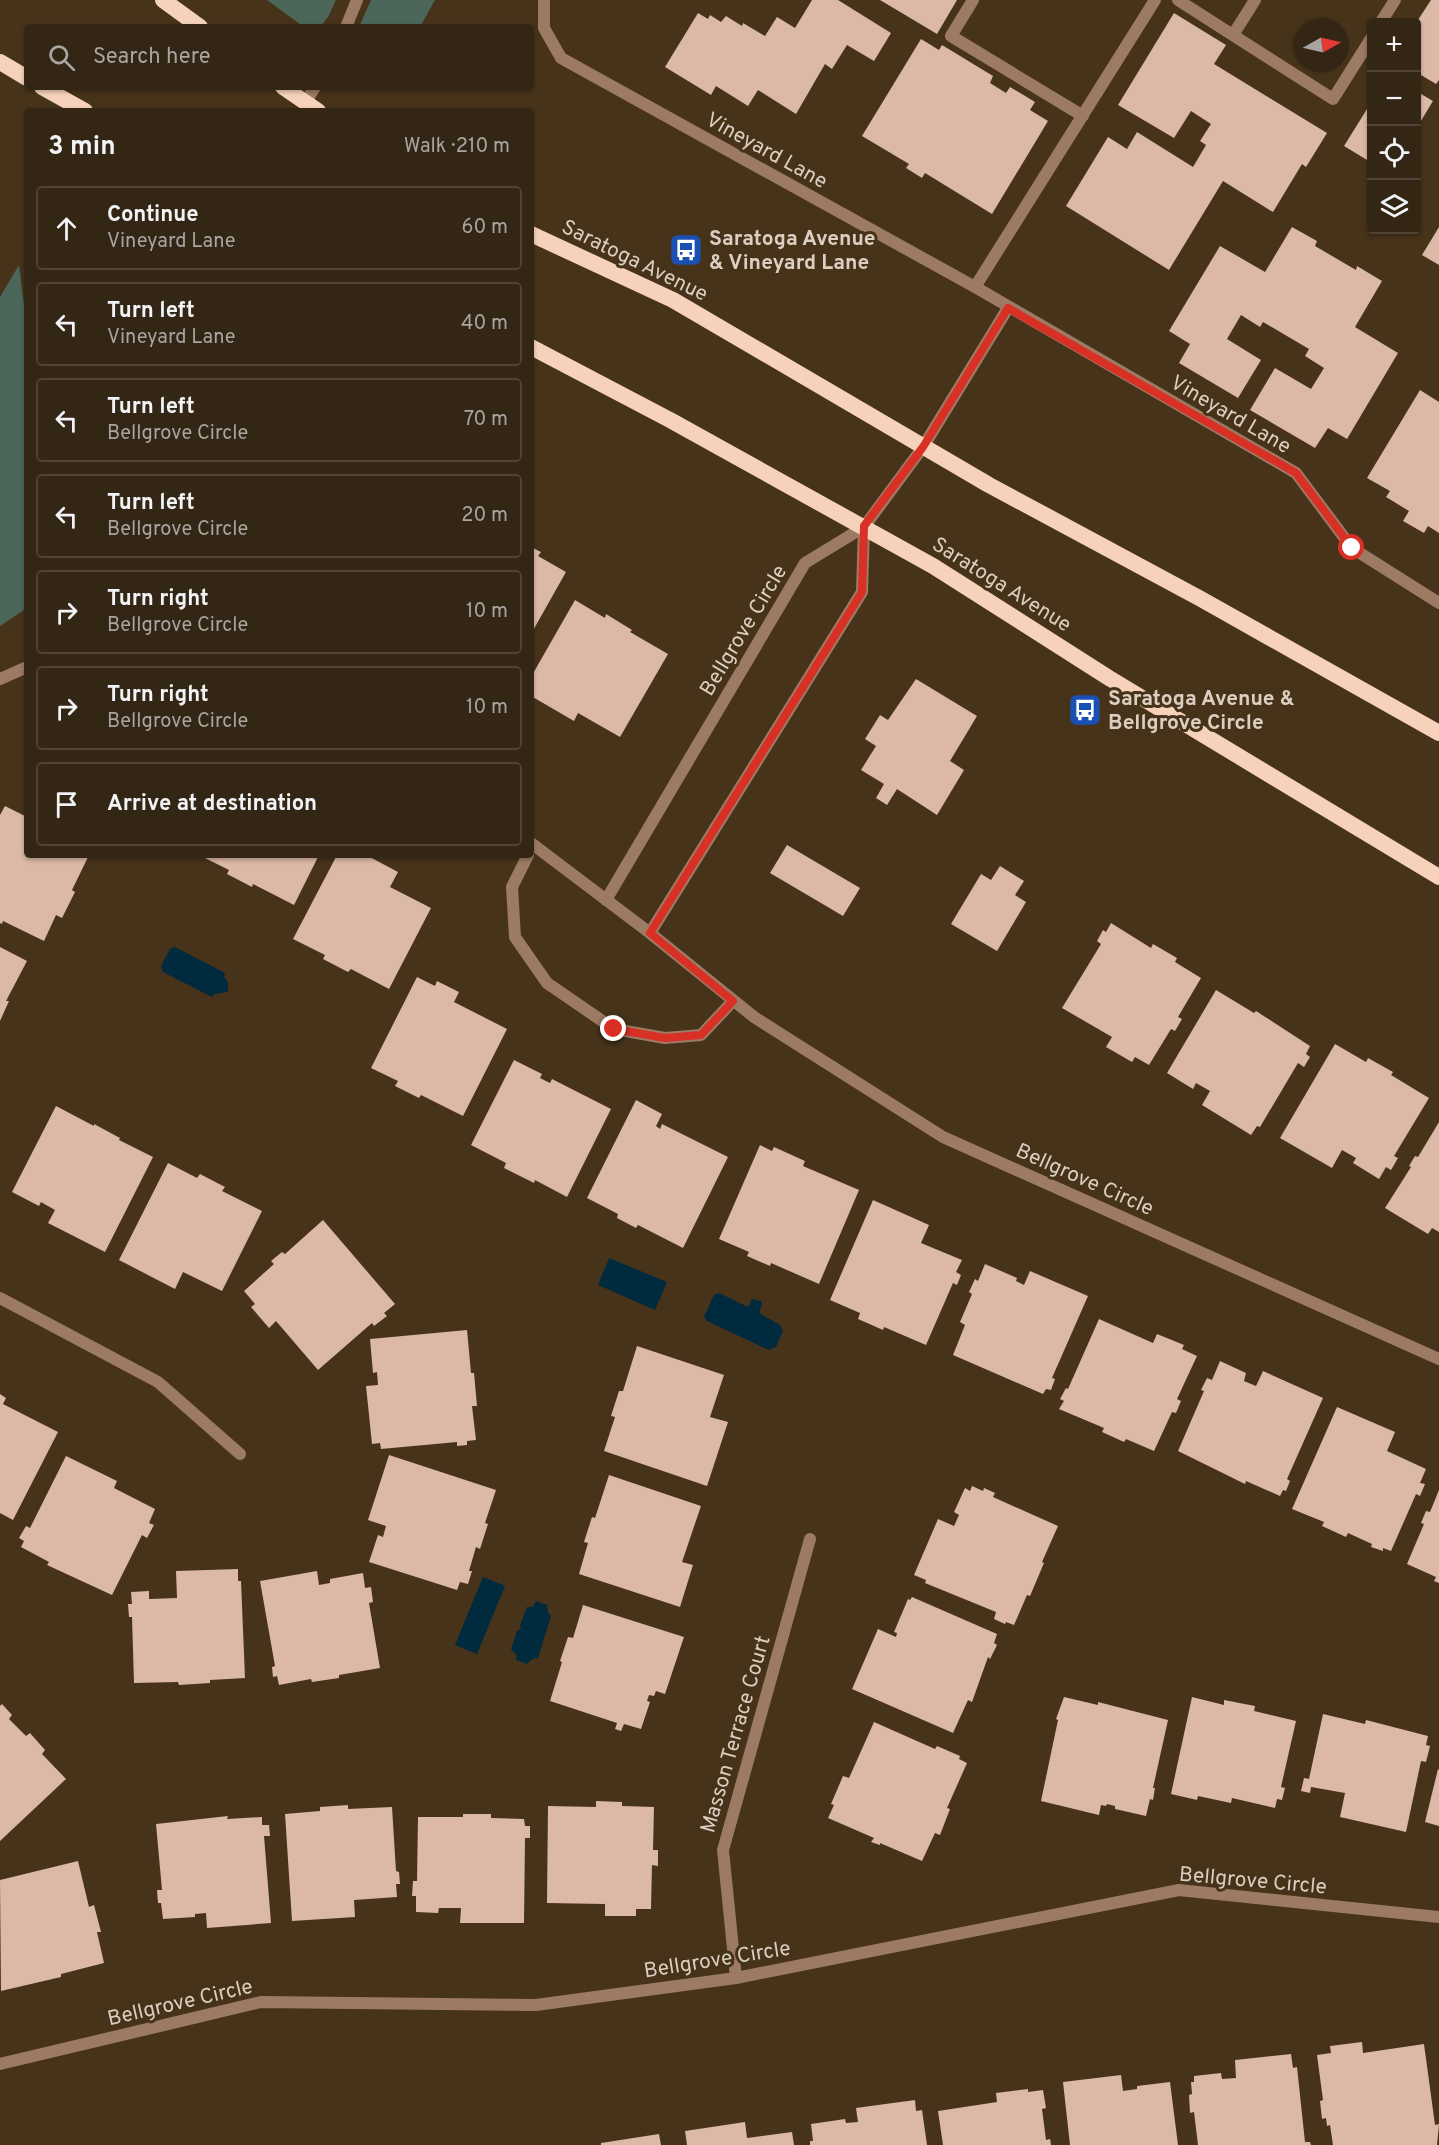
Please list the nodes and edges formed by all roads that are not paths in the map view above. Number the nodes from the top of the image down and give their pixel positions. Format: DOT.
graph roads {
  1 [pos="164,0"];
  2 [pos="357,0"];
  3 [pos="544,0"];
  4 [pos="973,0"];
  5 [pos="1155,0"];
  6 [pos="1178,0"];
  7 [pos="1255,0"];
  8 [pos="1395,0"];
  9 [pos="1384,18"];
  10 [pos="196,24"];
  11 [pos="347,24"];
  12 [pos="1233,35"];
  13 [pos="1367,44"];
  14 [pos="0,62"];
  15 [pos="24,76"];
  16 [pos="47,90"];
  17 [pos="287,90"];
  18 [pos="315,90"];
  19 [pos="312,107"];
  20 [pos="80,108"];
  21 [pos="1083,116"];
  22 [pos="534,235"];
  23 [pos="975,287"];
  24 [pos="1008,308"];
  25 [pos="534,349"];
  26 [pos="923,447"];
  27 [pos="864,526"];
  28 [pos="1439,603"];
  29 [pos="24,668"];
  30 [pos="0,679"];
  31 [pos="1439,733"];
  32 [pos="534,849"];
  33 [pos="526,858"];
  34 [pos="1439,877"];
  35 [pos="606,900"];
  36 [pos="650,933"];
  37 [pos="733,1001"];
  38 [pos="0,1298"];
  39 [pos="1439,1359"];
  40 [pos="240,1454"];
  41 [pos="810,1539"];
  42 [pos="1439,1917"];
  43 [pos="736,1978"];
  44 [pos="0,2064"];
  1 -- 10 [label="highway"];
  2 -- 11 [label="street"];
  3 -- 23 [label="street, Vineyard Lane"];
  4 -- 21 [label="street"];
  5 -- 21 [label="street"];
  6 -- 12 [label="street"];
  7 -- 12 [label="street"];
  8 -- 9 [label="street"];
  12 -- 13 [label="street"];
  14 -- 15 [label="highway"];
  16 -- 20 [label="highway"];
  17 -- 19 [label="highway"];
  18 -- 19 [label="street"];
  21 -- 23 [label="street"];
  22 -- 26 [label="highway, Saratoga Avenue"];
  23 -- 24 [label="street, Vineyard Lane"];
  24 -- 26 [label="street"];
  24 -- 28 [label="street, Vineyard Lane"];
  25 -- 27 [label="highway, Saratoga Avenue"];
  26 -- 27 [label="street"];
  26 -- 31 [label="highway, Saratoga Avenue"];
  27 -- 34 [label="highway, Saratoga Avenue"];
  27 -- 35 [label="street, Bellgrove Circle"];
  27 -- 36 [label="street"];
  29 -- 30 [label="street"];
  32 -- 35 [label="street, Bellgrove Circle"];
  33 -- 37 [label="street, Bellgrove Circle"];
  35 -- 36 [label="street, Bellgrove Circle"];
  36 -- 37 [label="street, Bellgrove Circle"];
  37 -- 39 [label="street, Bellgrove Circle"];
  38 -- 40 [label="street"];
  41 -- 43 [label="street, Masson Terrace Court"];
  42 -- 43 [label="street, Bellgrove Circle"];
  43 -- 44 [label="street, Bellgrove Circle"];
}
